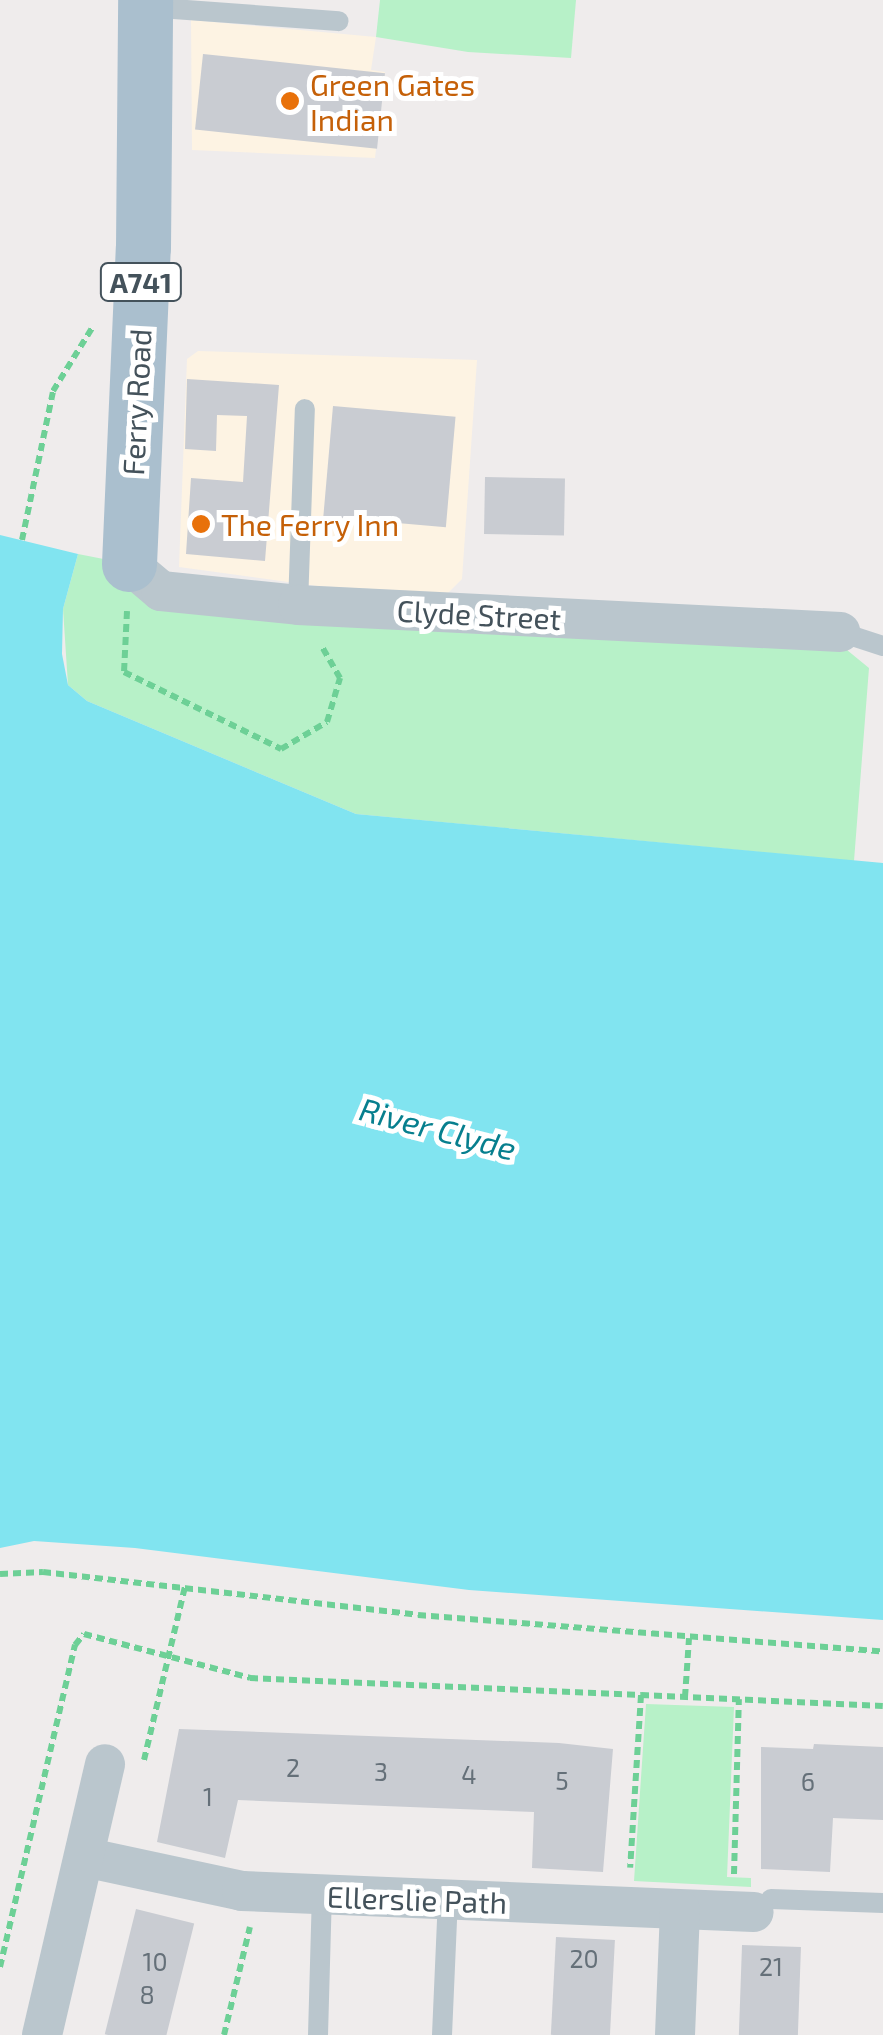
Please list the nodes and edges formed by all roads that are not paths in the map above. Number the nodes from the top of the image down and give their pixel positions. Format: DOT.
graph roads {
  1 [pos="144,3"];
  2 [pos="338,21"];
  3 [pos="305,409"];
  4 [pos="128,564"];
  5 [pos="298,605"];
  6 [pos="840,632"];
  7 [pos="883,646"];
  8 [pos="105,1764"];
  9 [pos="84,1857"];
  10 [pos="322,1895"];
  11 [pos="756,1895"];
  12 [pos="448,1900"];
  13 [pos="883,1903"];
  14 [pos="680,1910"];
  15 [pos="42,2035"];
  16 [pos="318,2035"];
  17 [pos="442,2035"];
  18 [pos="675,2035"];
  1 -- 2 [label="lane"];
  1 -- 4 [label="main road, Ferry Road / A741"];
  3 -- 5 [label="lane"];
  4 -- 5 [label="street, Clyde Street"];
  5 -- 6 [label="street, Clyde Street"];
  6 -- 7 [label="lane"];
  8 -- 9 [label="street"];
  9 -- 10 [label="street, Ellerslie Path"];
  9 -- 15 [label="street"];
  10 -- 12 [label="street, Ellerslie Path"];
  10 -- 16 [label="lane"];
  11 -- 13 [label="lane, Ellerslie Path"];
  11 -- 14 [label="street, Ellerslie Path"];
  12 -- 14 [label="street, Ellerslie Path"];
  12 -- 17 [label="lane"];
  14 -- 18 [label="street"];
}
